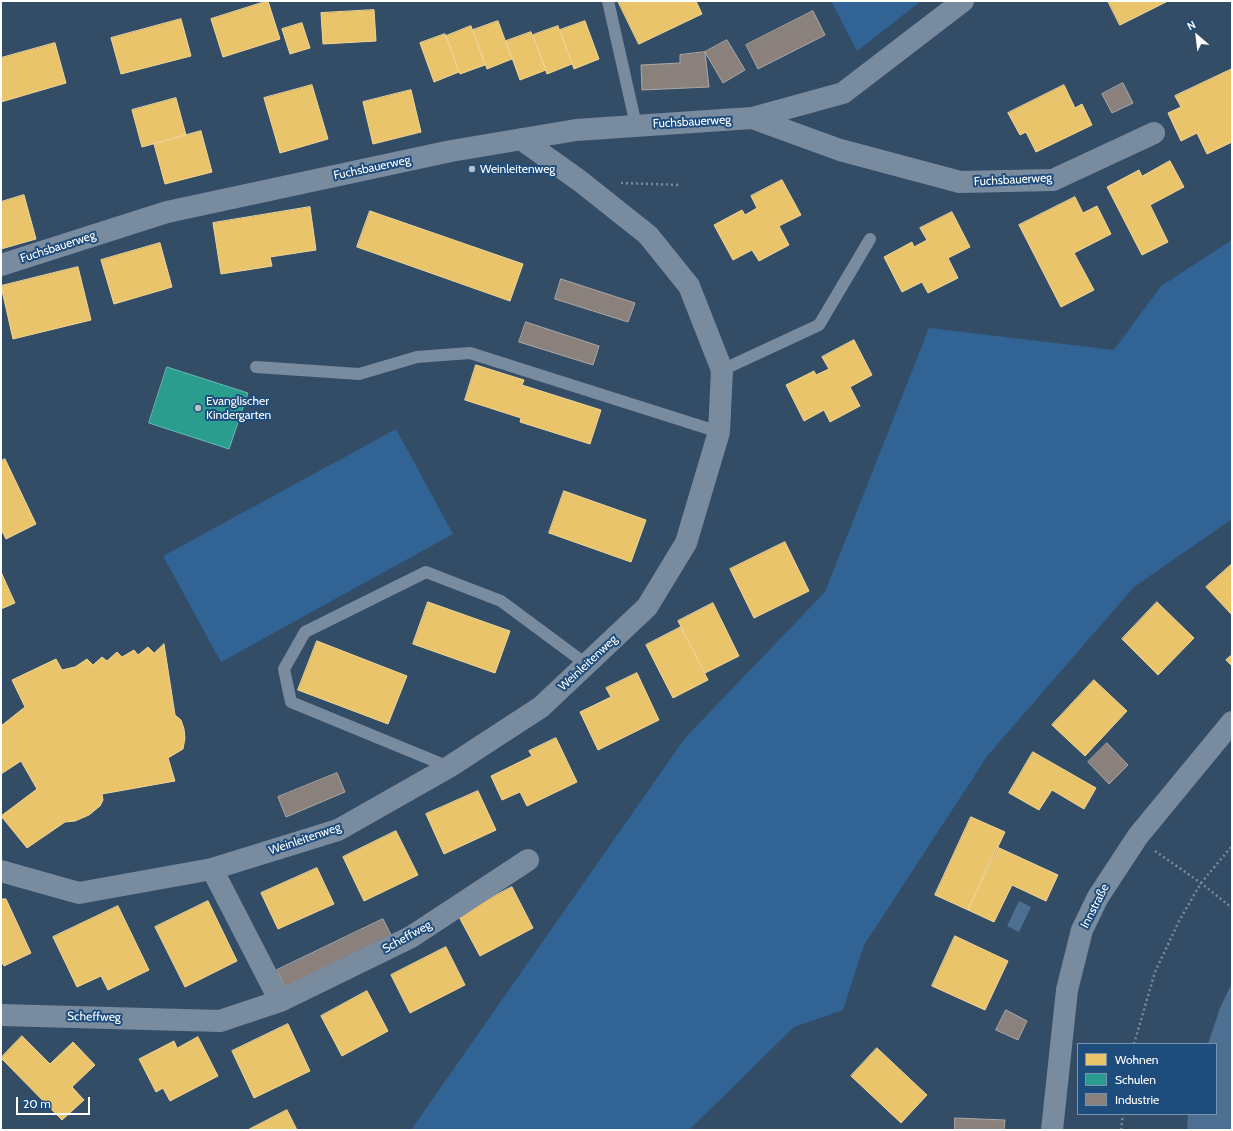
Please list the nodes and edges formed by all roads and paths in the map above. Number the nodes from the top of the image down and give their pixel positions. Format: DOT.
graph roads {
  1 [pos="608,1"];
  2 [pos="963,1"];
  3 [pos="752,118"];
  4 [pos="636,125"];
  5 [pos="1154,133"];
  6 [pos="521,139"];
  7 [pos="618,182"];
  8 [pos="679,185"];
  9 [pos="870,238"];
  10 [pos="1,265"];
  11 [pos="256,366"];
  12 [pos="722,370"];
  13 [pos="719,432"];
  14 [pos="586,664"];
  15 [pos="1232,722"];
  16 [pos="449,767"];
  17 [pos="1232,846"];
  18 [pos="1152,848"];
  19 [pos="528,860"];
  20 [pos="212,869"];
  21 [pos="1,871"];
  22 [pos="1201,883"];
  23 [pos="1232,908"];
  24 [pos="280,1001"];
  25 [pos="1,1015"];
  26 [pos="1134,1043"];
  27 [pos="1122,1115"];
  28 [pos="1052,1130"];
  29 [pos="1121,1130"];
  1 -- 4 [label="lane"];
  2 -- 3 [label="street, Fuchsbauerweg"];
  3 -- 4 [label="street, Fuchsbauerweg"];
  3 -- 5 [label="street, Fuchsbauerweg"];
  4 -- 6 [label="street, Fuchsbauerweg"];
  6 -- 10 [label="street, Fuchsbauerweg"];
  6 -- 12 [label="street, Weinleitenweg"];
  7 -- 8 [label="path"];
  9 -- 12 [label="lane"];
  11 -- 13 [label="lane"];
  12 -- 13 [label="street, Weinleitenweg"];
  13 -- 14 [label="street, Weinleitenweg"];
  14 -- 16 [label="street, Weinleitenweg"];
  14 -- 16 [label="lane"];
  15 -- 28 [label="street, Innstraße"];
  16 -- 20 [label="street, Weinleitenweg"];
  17 -- 22 [label="path"];
  18 -- 22 [label="path"];
  19 -- 24 [label="street, Scheffweg"];
  20 -- 21 [label="street, Weinleitenweg"];
  20 -- 24 [label="street"];
  22 -- 23 [label="path"];
  22 -- 26 [label="path"];
  24 -- 25 [label="street, Scheffweg"];
  27 -- 29 [label="path"];
}
